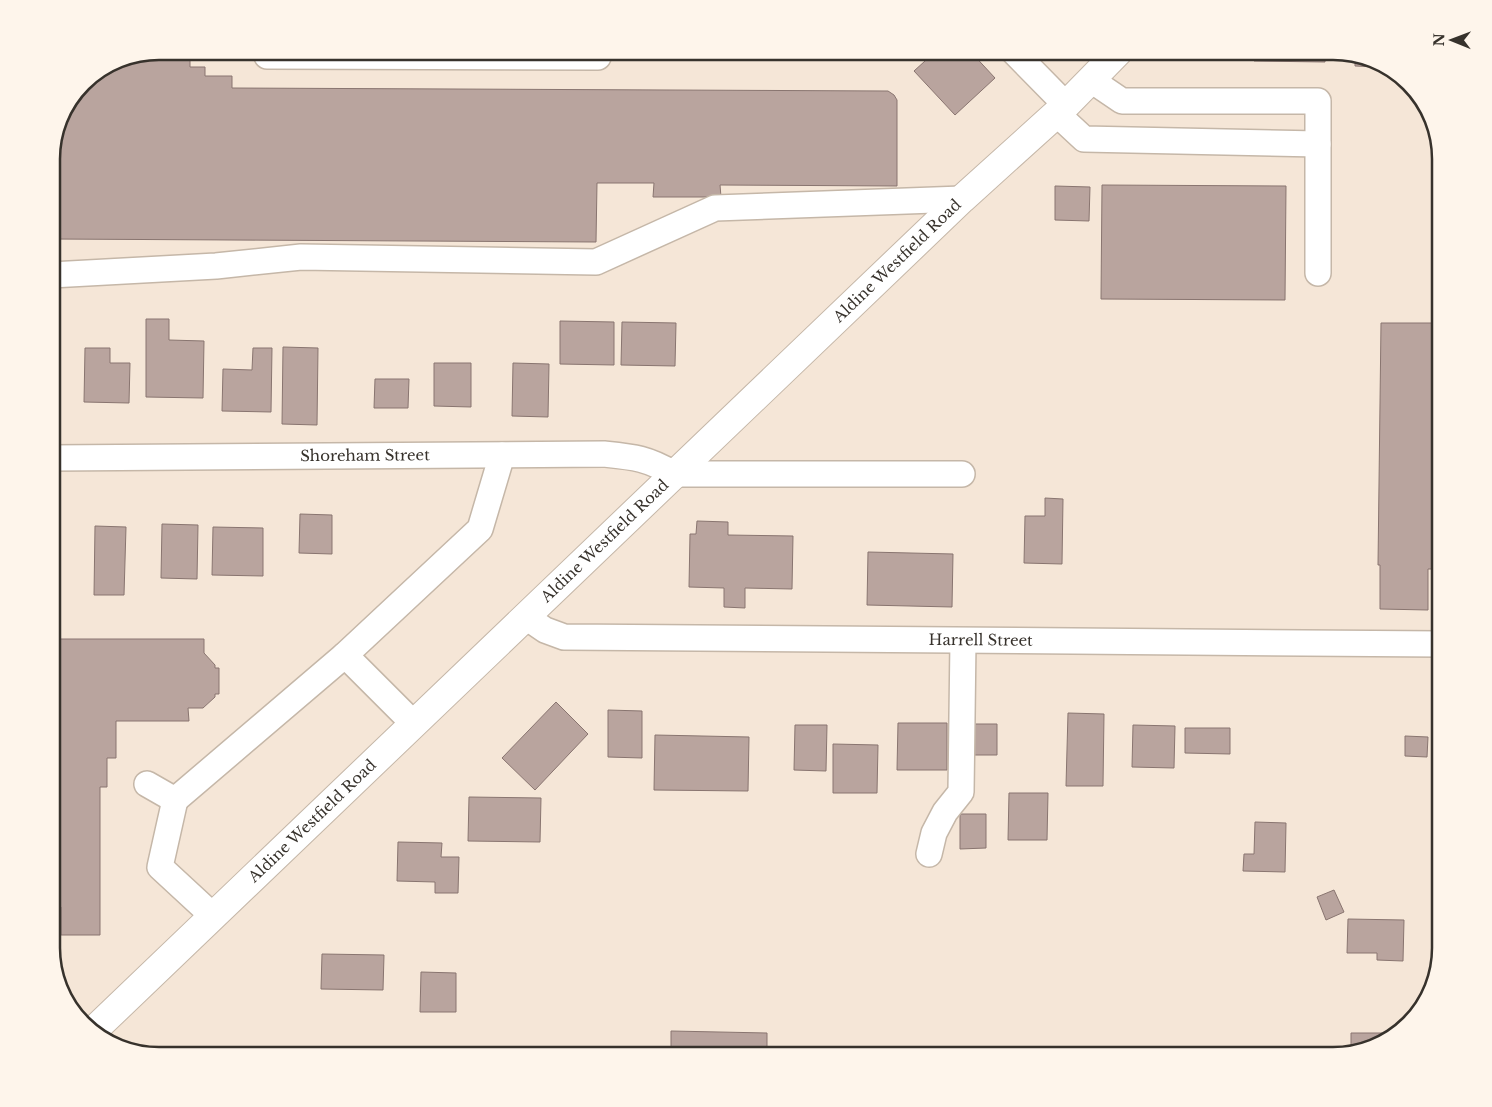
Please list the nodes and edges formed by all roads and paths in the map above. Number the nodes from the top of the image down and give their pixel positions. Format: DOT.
graph roads {
  1 [pos="1020,60"];
  2 [pos="1110,60"];
  3 [pos="1091,80"];
  4 [pos="1061,109"];
  5 [pos="1318,144"];
  6 [pos="962,199"];
  7 [pos="1318,273"];
  8 [pos="60,275"];
  9 [pos="502,455"];
  10 [pos="60,458"];
  11 [pos="674,474"];
  12 [pos="962,474"];
  13 [pos="526,616"];
  14 [pos="963,641"];
  15 [pos="1432,644"];
  16 [pos="345,655"];
  17 [pos="414,724"];
  18 [pos="147,784"];
  19 [pos="175,800"];
  20 [pos="929,854"];
  21 [pos="213,916"];
  22 [pos="98,1026"];
  1 -- 4 [label="street"];
  2 -- 3 [label="main road, Aldine Westfield Road"];
  3 -- 4 [label="main road, Aldine Westfield Road"];
  3 -- 5 [label="street"];
  4 -- 5 [label="street"];
  4 -- 6 [label="main road, Aldine Westfield Road"];
  5 -- 7 [label="street"];
  6 -- 8 [label="street"];
  6 -- 11 [label="main road, Aldine Westfield Road"];
  9 -- 10 [label="street, Shoreham Street"];
  9 -- 11 [label="street, Shoreham Street"];
  9 -- 16 [label="street"];
  11 -- 12 [label="street"];
  11 -- 13 [label="main road, Aldine Westfield Road"];
  13 -- 14 [label="street, Harrell Street"];
  13 -- 17 [label="main road, Aldine Westfield Road"];
  14 -- 15 [label="street, Harrell Street"];
  14 -- 20 [label="street"];
  16 -- 17 [label="street"];
  16 -- 19 [label="street"];
  17 -- 21 [label="main road, Aldine Westfield Road"];
  18 -- 19 [label="street"];
  19 -- 21 [label="street"];
  21 -- 22 [label="main road, Aldine Westfield Road"];
}
